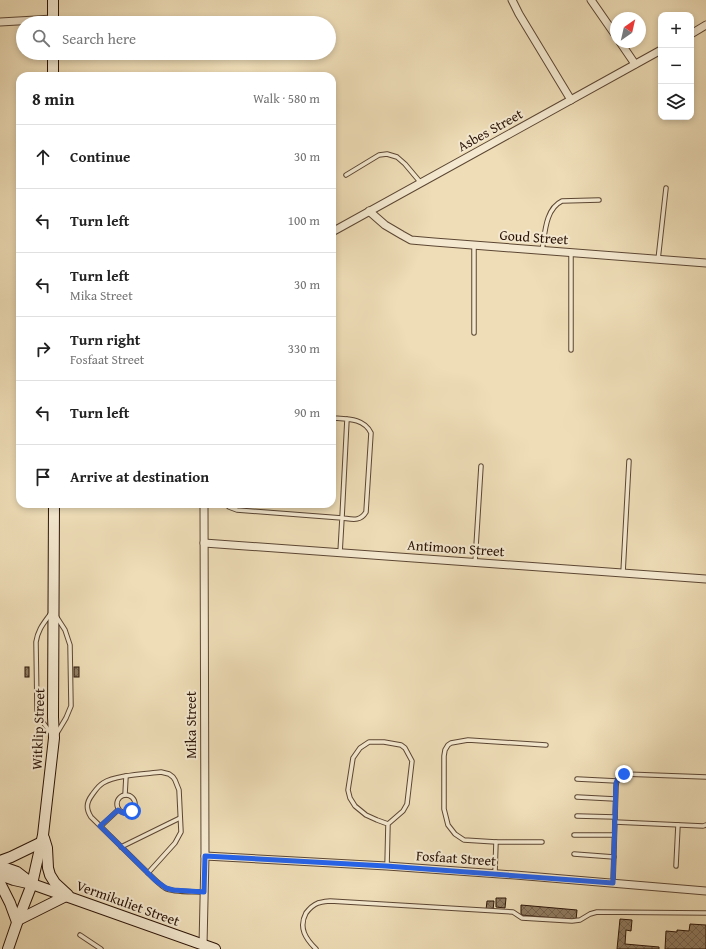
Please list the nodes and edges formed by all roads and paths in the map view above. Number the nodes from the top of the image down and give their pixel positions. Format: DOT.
graph roads {
  1 [pos="53,0"];
  2 [pos="512,0"];
  3 [pos="591,0"];
  4 [pos="53,16"];
  5 [pos="0,22"];
  6 [pos="16,22"];
  7 [pos="706,25"];
  8 [pos="610,27"];
  9 [pos="694,32"];
  10 [pos="624,48"];
  11 [pos="658,52"];
  12 [pos="53,60"];
  13 [pos="635,64"];
  14 [pos="53,72"];
  15 [pos="571,100"];
  16 [pos="346,175"];
  17 [pos="421,183"];
  18 [pos="666,188"];
  19 [pos="599,200"];
  20 [pos="369,211"];
  21 [pos="336,230"];
  22 [pos="474,246"];
  23 [pos="542,251"];
  24 [pos="571,253"];
  25 [pos="658,260"];
  26 [pos="706,263"];
  27 [pos="474,333"];
  28 [pos="571,350"];
  29 [pos="336,418"];
  30 [pos="347,419"];
  31 [pos="630,461"];
  32 [pos="481,466"];
  33 [pos="54,508"];
  34 [pos="204,508"];
  35 [pos="232,508"];
  36 [pos="342,518"];
  37 [pos="204,543"];
  38 [pos="340,553"];
  39 [pos="475,562"];
  40 [pos="624,573"];
  41 [pos="706,579"];
  42 [pos="53,611"];
  43 [pos="54,737"];
  44 [pos="546,745"];
  45 [pos="126,776"];
  46 [pos="706,777"];
  47 [pos="578,778"];
  48 [pos="617,781"];
  49 [pos="124,795"];
  50 [pos="577,797"];
  51 [pos="615,799"];
  52 [pos="118,810"];
  53 [pos="577,816"];
  54 [pos="180,818"];
  55 [pos="615,820"];
  56 [pos="388,824"];
  57 [pos="678,825"];
  58 [pos="706,825"];
  59 [pos="100,826"];
  60 [pos="574,835"];
  61 [pos="614,835"];
  62 [pos="43,838"];
  63 [pos="496,842"];
  64 [pos="542,842"];
  65 [pos="121,847"];
  66 [pos="574,854"];
  67 [pos="205,856"];
  68 [pos="614,857"];
  69 [pos="0,861"];
  70 [pos="0,866"];
  71 [pos="386,866"];
  72 [pos="676,866"];
  73 [pos="148,873"];
  74 [pos="495,874"];
  75 [pos="0,875"];
  76 [pos="0,883"];
  77 [pos="613,883"];
  78 [pos="32,884"];
  79 [pos="706,891"];
  80 [pos="204,892"];
  81 [pos="69,896"];
  82 [pos="706,913"];
  83 [pos="17,921"];
  84 [pos="80,935"];
  85 [pos="203,947"];
  86 [pos="8,949"];
  87 [pos="101,949"];
  88 [pos="215,949"];
  89 [pos="316,949"];
  1 -- 4 [label="main road"];
  2 -- 15 [label="street"];
  3 -- 8 [label="street"];
  5 -- 6 [label="street"];
  7 -- 9 [label="street"];
  10 -- 13 [label="street"];
  11 -- 13 [label="street, Asbes Street"];
  12 -- 14 [label="main road"];
  13 -- 15 [label="street, Asbes Street"];
  15 -- 17 [label="street, Asbes Street"];
  16 -- 17 [label="lane"];
  17 -- 20 [label="street, Asbes Street"];
  18 -- 25 [label="lane"];
  19 -- 23 [label="lane"];
  20 -- 21 [label="street, Asbes Street"];
  20 -- 22 [label="street, Goud Street"];
  22 -- 23 [label="street, Goud Street"];
  22 -- 27 [label="lane"];
  23 -- 24 [label="street, Goud Street"];
  24 -- 25 [label="street, Goud Street"];
  24 -- 28 [label="lane"];
  25 -- 26 [label="street, Goud Street"];
  29 -- 30 [label="lane"];
  30 -- 36 [label="lane"];
  30 -- 36 [label="lane"];
  31 -- 40 [label="lane"];
  32 -- 39 [label="lane"];
  33 -- 42 [label="main road, Witklip Street"];
  34 -- 37 [label="street, Mika Street"];
  35 -- 36 [label="lane"];
  36 -- 38 [label="lane"];
  37 -- 38 [label="street, Antimoon Street"];
  37 -- 67 [label="street, Mika Street"];
  38 -- 39 [label="street, Antimoon Street"];
  39 -- 40 [label="street, Antimoon Street"];
  40 -- 41 [label="street, Antimoon Street"];
  42 -- 43 [label="main road, Witklip Street"];
  42 -- 43 [label="lane"];
  42 -- 43 [label="lane"];
  43 -- 62 [label="main road, Witklip Street"];
  44 -- 63 [label="lane"];
  45 -- 49 [label="lane"];
  45 -- 54 [label="lane"];
  45 -- 59 [label="lane"];
  46 -- 48 [label="lane"];
  47 -- 48 [label="lane"];
  48 -- 51 [label="lane"];
  49 -- 52 [label="lane"];
  49 -- 52 [label="lane"];
  50 -- 51 [label="lane"];
  51 -- 55 [label="lane"];
  52 -- 59 [label="lane"];
  53 -- 55 [label="lane"];
  54 -- 65 [label="lane"];
  54 -- 73 [label="lane"];
  55 -- 57 [label="lane"];
  55 -- 61 [label="lane"];
  56 -- 56 [label="lane"];
  56 -- 71 [label="lane"];
  57 -- 58 [label="lane"];
  57 -- 72 [label="lane"];
  59 -- 65 [label="lane"];
  60 -- 61 [label="lane"];
  61 -- 68 [label="lane"];
  62 -- 69 [label="main road"];
  62 -- 78 [label="main road, Witklip Street"];
  62 -- 81 [label="main road"];
  63 -- 64 [label="lane"];
  63 -- 74 [label="lane"];
  65 -- 73 [label="lane"];
  66 -- 68 [label="lane"];
  67 -- 71 [label="street, Fosfaat Street"];
  67 -- 80 [label="street, Mika Street"];
  68 -- 77 [label="lane"];
  70 -- 78 [label="main road, Vermikuliet Street"];
  71 -- 74 [label="street, Fosfaat Street"];
  73 -- 80 [label="lane"];
  74 -- 77 [label="street, Fosfaat Street"];
  75 -- 78 [label="main road, Vermikuliet Street"];
  76 -- 83 [label="main road"];
  77 -- 79 [label="street, Fosfaat Street"];
  78 -- 81 [label="main road, Vermikuliet Street"];
  78 -- 83 [label="main road, Witklip Street"];
  80 -- 85 [label="street, Mika Street"];
  81 -- 83 [label="main road"];
  81 -- 85 [label="main road, Vermikuliet Street"];
  82 -- 89 [label="lane"];
  83 -- 86 [label="main road, Witklip Street"];
  84 -- 87 [label="lane"];
  85 -- 88 [label="main road, Vermikuliet Street"];
}
